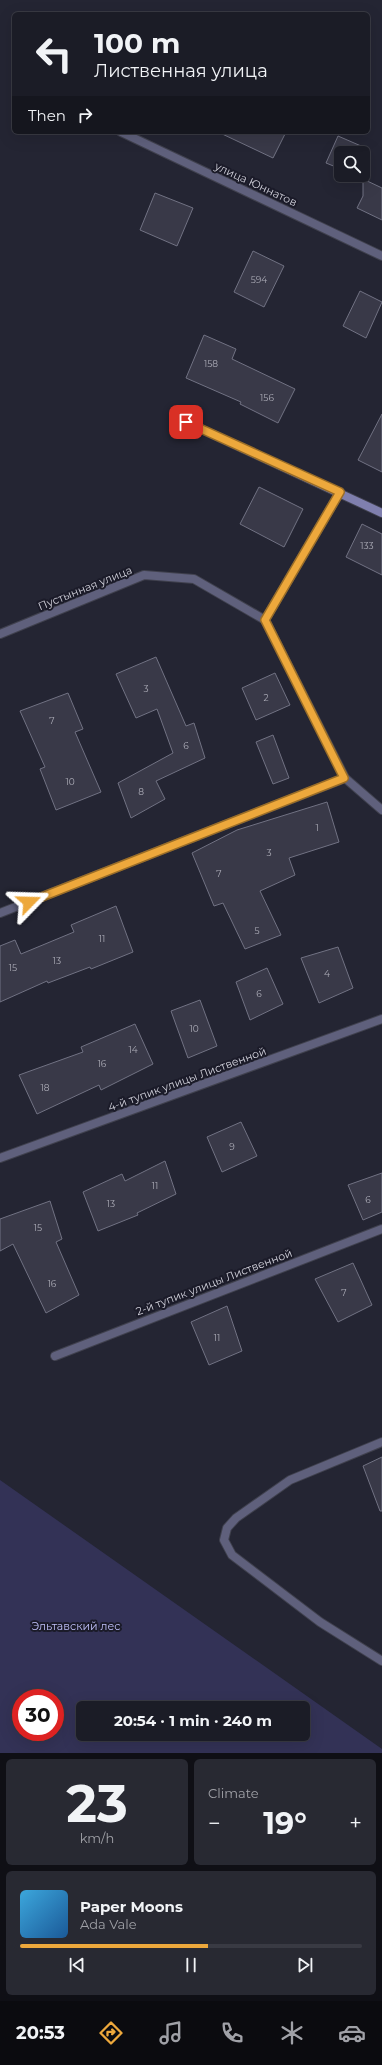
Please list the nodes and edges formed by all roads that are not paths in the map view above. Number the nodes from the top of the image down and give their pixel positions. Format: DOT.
graph roads {
  1 [pos="125,134"];
  2 [pos="382,256"];
  3 [pos="186,422"];
  4 [pos="340,492"];
  5 [pos="382,513"];
  6 [pos="265,620"];
  7 [pos="0,634"];
  8 [pos="344,778"];
  9 [pos="382,810"];
  10 [pos="0,913"];
  11 [pos="382,1020"];
  12 [pos="0,1158"];
  13 [pos="382,1229"];
  14 [pos="55,1356"];
  15 [pos="382,1442"];
  16 [pos="382,1661"];
  1 -- 2 [label="street, улица Юннатов"];
  3 -- 4 [label="street"];
  4 -- 5 [label="street"];
  4 -- 6 [label="street"];
  6 -- 7 [label="street, Пустынная улица"];
  6 -- 8 [label="street"];
  8 -- 9 [label="street"];
  8 -- 10 [label="street"];
  11 -- 12 [label="street, 4-й тупик улицы Лиственной"];
  13 -- 14 [label="street, 2-й тупик улицы Лиственной"];
  15 -- 16 [label="street"];
}
